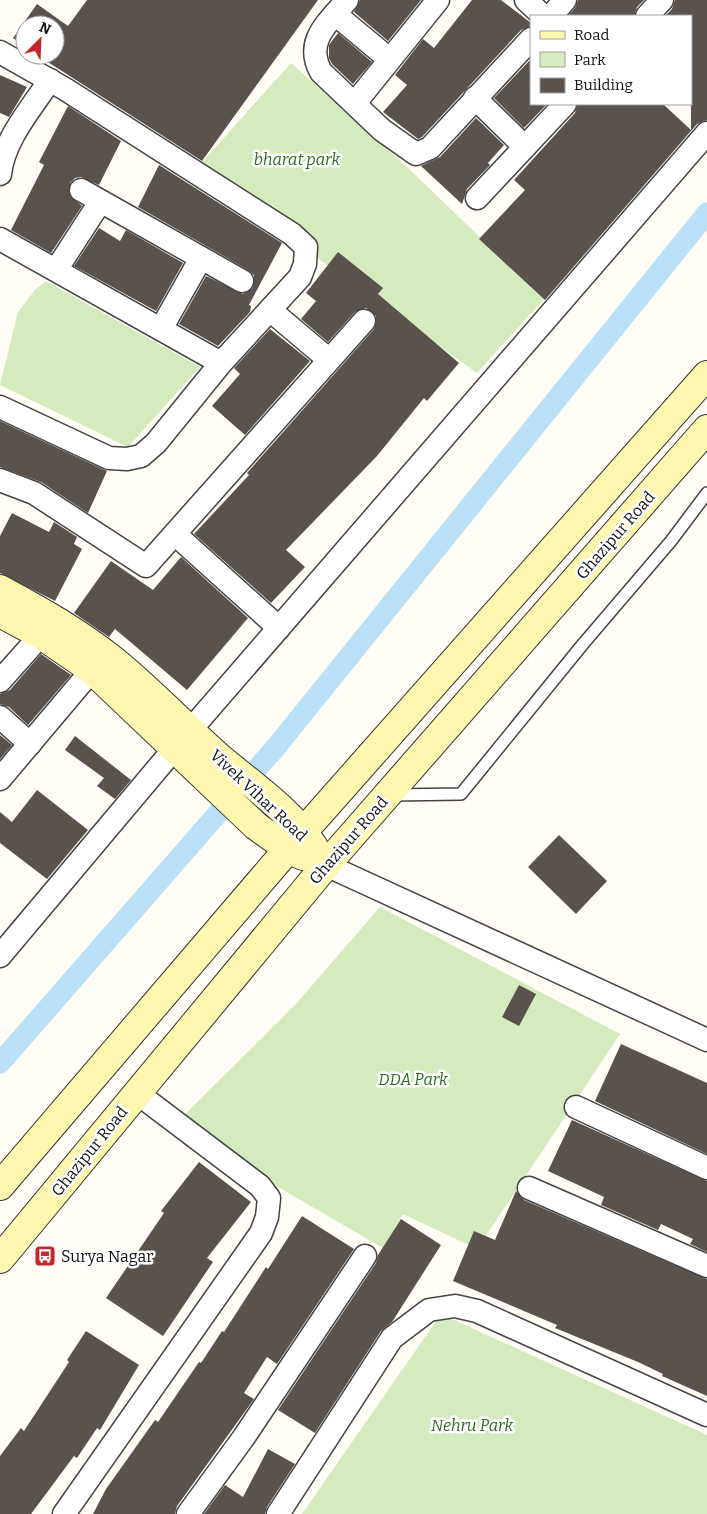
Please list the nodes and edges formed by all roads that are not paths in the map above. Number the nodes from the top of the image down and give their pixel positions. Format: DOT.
graph roads {
  1 [pos="438,0"];
  2 [pos="526,0"];
  3 [pos="566,0"];
  4 [pos="662,0"];
  5 [pos="341,7"];
  6 [pos="542,15"];
  7 [pos="553,15"];
  8 [pos="648,15"];
  9 [pos="530,40"];
  10 [pos="0,52"];
  11 [pos="389,59"];
  12 [pos="50,80"];
  13 [pos="475,98"];
  14 [pos="355,103"];
  15 [pos="564,105"];
  16 [pos="707,133"];
  17 [pos="5,138"];
  18 [pos="525,147"];
  19 [pos="0,174"];
  20 [pos="80,190"];
  21 [pos="477,198"];
  22 [pos="100,202"];
  23 [pos="0,240"];
  24 [pos="201,258"];
  25 [pos="56,270"];
  26 [pos="242,281"];
  27 [pos="270,310"];
  28 [pos="364,321"];
  29 [pos="161,329"];
  30 [pos="328,359"];
  31 [pos="221,363"];
  32 [pos="707,375"];
  33 [pos="0,407"];
  34 [pos="707,429"];
  35 [pos="0,480"];
  36 [pos="707,493"];
  37 [pos="176,535"];
  38 [pos="0,589"];
  39 [pos="0,613"];
  40 [pos="279,628"];
  41 [pos="42,636"];
  42 [pos="92,670"];
  43 [pos="0,680"];
  44 [pos="0,717"];
  45 [pos="182,740"];
  46 [pos="30,744"];
  47 [pos="213,769"];
  48 [pos="0,779"];
  49 [pos="387,795"];
  50 [pos="296,840"];
  51 [pos="326,865"];
  52 [pos="0,956"];
  53 [pos="707,1040"];
  54 [pos="137,1093"];
  55 [pos="576,1107"];
  56 [pos="707,1168"];
  57 [pos="0,1186"];
  58 [pos="529,1188"];
  59 [pos="365,1256"];
  60 [pos="0,1259"];
  61 [pos="707,1266"];
  62 [pos="707,1415"];
  63 [pos="64,1514"];
  64 [pos="188,1514"];
  65 [pos="278,1514"];
  1 -- 11 [label="street"];
  2 -- 6 [label="street"];
  3 -- 7 [label="street"];
  4 -- 8 [label="street"];
  5 -- 11 [label="street"];
  5 -- 14 [label="street"];
  9 -- 13 [label="street"];
  10 -- 12 [label="street"];
  11 -- 14 [label="street"];
  12 -- 17 [label="street"];
  12 -- 27 [label="street"];
  13 -- 14 [label="street"];
  13 -- 18 [label="street"];
  15 -- 18 [label="street"];
  16 -- 40 [label="street"];
  17 -- 19 [label="street"];
  18 -- 21 [label="street"];
  20 -- 22 [label="street"];
  22 -- 24 [label="street"];
  22 -- 25 [label="street"];
  23 -- 25 [label="street"];
  24 -- 26 [label="street"];
  24 -- 29 [label="street"];
  25 -- 29 [label="street"];
  27 -- 30 [label="street"];
  27 -- 31 [label="street"];
  28 -- 30 [label="street"];
  29 -- 31 [label="street"];
  30 -- 37 [label="street"];
  31 -- 33 [label="street"];
  32 -- 50 [label="main road"];
  34 -- 49 [label="main road, Ghazipur Road"];
  35 -- 37 [label="street"];
  36 -- 49 [label="lane"];
  37 -- 40 [label="street"];
  38 -- 45 [label="main road, Vivek Vihar Road"];
  39 -- 41 [label="main road, Vivek Vihar Road"];
  40 -- 45 [label="street"];
  41 -- 42 [label="main road, Vivek Vihar Road"];
  41 -- 43 [label="street"];
  42 -- 45 [label="main road, Vivek Vihar Road"];
  42 -- 46 [label="street"];
  44 -- 46 [label="street"];
  45 -- 47 [label="main road, Vivek Vihar Road"];
  45 -- 52 [label="street"];
  46 -- 48 [label="street"];
  47 -- 50 [label="main road, Vivek Vihar Road"];
  47 -- 50 [label="main road, Vivek Vihar Road"];
  49 -- 51 [label="main road, Ghazipur Road"];
  50 -- 51 [label="main road, Vivek Vihar Road"];
  50 -- 57 [label="main road"];
  51 -- 53 [label="street"];
  51 -- 54 [label="main road, Ghazipur Road"];
  54 -- 60 [label="main road, Ghazipur Road"];
  54 -- 63 [label="street"];
  55 -- 56 [label="street"];
  58 -- 61 [label="street"];
  59 -- 64 [label="street"];
  62 -- 65 [label="street"];
}
